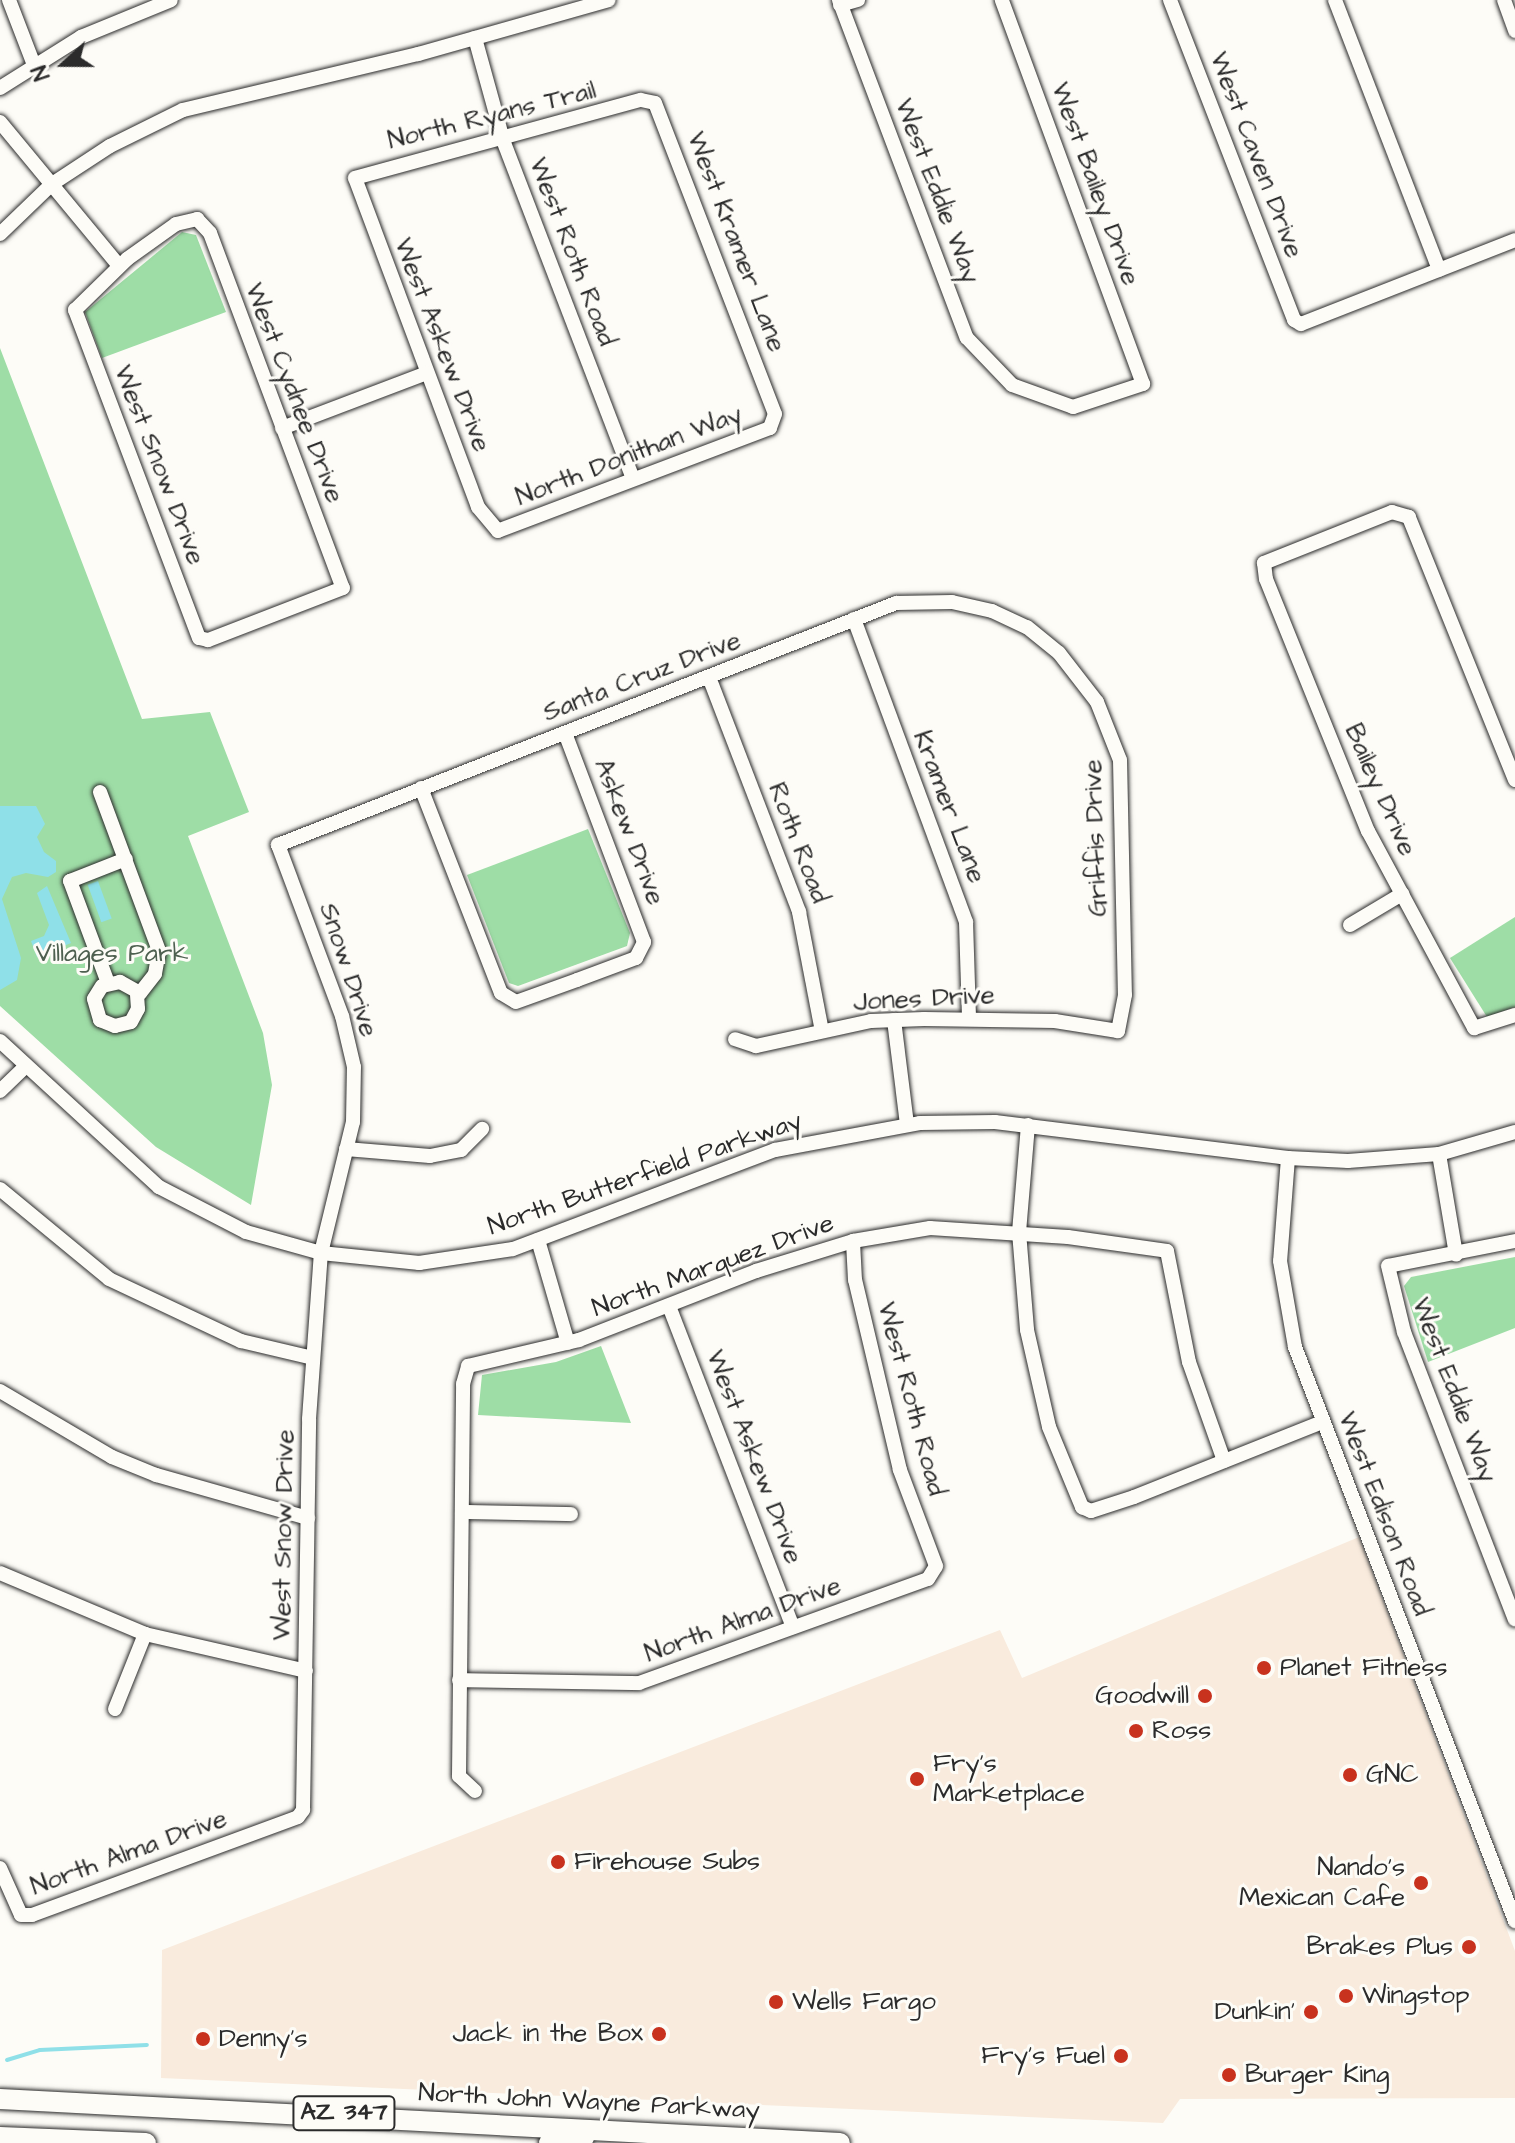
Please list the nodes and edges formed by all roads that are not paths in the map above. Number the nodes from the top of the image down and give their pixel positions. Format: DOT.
graph roads {
  1 [pos="9,0"];
  2 [pos="171,0"];
  3 [pos="609,0"];
  4 [pos="858,0"];
  5 [pos="1002,0"];
  6 [pos="1170,0"];
  7 [pos="1335,0"];
  8 [pos="1504,0"];
  9 [pos="840,2"];
  10 [pos="1515,31"];
  11 [pos="475,38"];
  12 [pos="34,65"];
  13 [pos="0,88"];
  14 [pos="641,100"];
  15 [pos="0,122"];
  16 [pos="503,140"];
  17 [pos="355,178"];
  18 [pos="52,184"];
  19 [pos="0,234"];
  20 [pos="1515,240"];
  21 [pos="119,266"];
  22 [pos="1439,270"];
  23 [pos="427,373"];
  24 [pos="1012,385"];
  25 [pos="775,414"];
  26 [pos="282,428"];
  27 [pos="633,479"];
  28 [pos="491,528"];
  29 [pos="343,588"];
  30 [pos="854,619"];
  31 [pos="1027,627"];
  32 [pos="709,677"];
  33 [pos="565,733"];
  34 [pos="1515,780"];
  35 [pos="421,788"];
  36 [pos="100,792"];
  37 [pos="278,845"];
  38 [pos="126,859"];
  39 [pos="1402,894"];
  40 [pos="1350,925"];
  41 [pos="108,983"];
  42 [pos="137,995"];
  43 [pos="1515,1015"];
  44 [pos="969,1018"];
  45 [pos="894,1020"];
  46 [pos="822,1031"];
  47 [pos="1118,1031"];
  48 [pos="735,1039"];
  49 [pos="0,1041"];
  50 [pos="26,1066"];
  51 [pos="0,1091"];
  52 [pos="907,1124"];
  53 [pos="1028,1125"];
  54 [pos="482,1129"];
  55 [pos="1515,1132"];
  56 [pos="346,1149"];
  57 [pos="1439,1154"];
  58 [pos="1288,1158"];
  59 [pos="0,1189"];
  60 [pos="1019,1232"];
  61 [pos="538,1240"];
  62 [pos="853,1241"];
  63 [pos="1515,1241"];
  64 [pos="321,1253"];
  65 [pos="1456,1255"];
  66 [pos="669,1306"];
  67 [pos="568,1343"];
  68 [pos="313,1358"];
  69 [pos="0,1391"];
  70 [pos="1322,1422"];
  71 [pos="1224,1461"];
  72 [pos="462,1512"];
  73 [pos="571,1514"];
  74 [pos="308,1518"];
  75 [pos="936,1566"];
  76 [pos="0,1573"];
  77 [pos="1515,1619"];
  78 [pos="793,1627"];
  79 [pos="145,1634"];
  80 [pos="306,1671"];
  81 [pos="459,1680"];
  82 [pos="115,1709"];
  83 [pos="475,1791"];
  84 [pos="298,1817"];
  85 [pos="0,1868"];
  86 [pos="1515,1921"];
  87 [pos="0,2099"];
  88 [pos="620,2132"];
  89 [pos="0,2137"];
  90 [pos="146,2143"];
  91 [pos="549,2143"];
  92 [pos="840,2143"];
  1 -- 12 [label="street"];
  2 -- 12 [label="street"];
  3 -- 11 [label="street"];
  4 -- 9 [label="street"];
  5 -- 24 [label="street, West Bailey Drive"];
  6 -- 22 [label="street, West Caven Drive"];
  7 -- 22 [label="street"];
  8 -- 10 [label="street"];
  9 -- 24 [label="street, West Eddie Way"];
  11 -- 16 [label="street, West Roth Road"];
  11 -- 18 [label="street"];
  12 -- 13 [label="street"];
  14 -- 16 [label="street, North Ryans Trail"];
  14 -- 25 [label="street, West Kramer Lane"];
  15 -- 18 [label="street"];
  16 -- 17 [label="street, North Ryans Trail"];
  16 -- 27 [label="street, West Roth Road"];
  17 -- 23 [label="street, West Askew Drive"];
  18 -- 19 [label="street"];
  18 -- 21 [label="street"];
  20 -- 22 [label="street"];
  21 -- 26 [label="street, West Cydnee Drive"];
  21 -- 29 [label="street, West Snow Drive"];
  23 -- 26 [label="street"];
  23 -- 28 [label="street, West Askew Drive"];
  25 -- 27 [label="street, North Donithan Way"];
  26 -- 29 [label="street, West Cydnee Drive"];
  27 -- 28 [label="street, North Donithan Way"];
  30 -- 31 [label="street, Santa Cruz Drive"];
  30 -- 32 [label="street, Santa Cruz Drive"];
  30 -- 44 [label="street, Kramer Lane"];
  31 -- 47 [label="street, Griffis Drive"];
  32 -- 33 [label="street, Santa Cruz Drive"];
  32 -- 46 [label="street, Roth Road"];
  33 -- 35 [label="street, Santa Cruz Drive"];
  33 -- 35 [label="street, Askew Drive"];
  34 -- 39 [label="street, Bailey Drive"];
  35 -- 37 [label="street, Santa Cruz Drive"];
  36 -- 38 [label="street"];
  37 -- 56 [label="street, Snow Drive"];
  38 -- 41 [label="street"];
  38 -- 42 [label="street"];
  39 -- 40 [label="street"];
  39 -- 43 [label="street, Bailey Drive"];
  41 -- 42 [label="street"];
  41 -- 42 [label="street"];
  44 -- 45 [label="street, Jones Drive"];
  44 -- 47 [label="street, Jones Drive"];
  45 -- 46 [label="street, Jones Drive"];
  45 -- 52 [label="street"];
  46 -- 48 [label="street, Jones Drive"];
  49 -- 50 [label="street, North Butterfield Parkway"];
  50 -- 51 [label="street"];
  50 -- 64 [label="street, North Butterfield Parkway"];
  52 -- 53 [label="street, North Butterfield Parkway"];
  52 -- 61 [label="street, North Butterfield Parkway"];
  53 -- 58 [label="street, North Butterfield Parkway"];
  53 -- 60 [label="street"];
  54 -- 56 [label="street"];
  55 -- 57 [label="street, North Butterfield Parkway"];
  56 -- 64 [label="street, Snow Drive"];
  57 -- 58 [label="street, North Butterfield Parkway"];
  57 -- 65 [label="street"];
  58 -- 70 [label="street, West Edison Road"];
  59 -- 68 [label="street"];
  60 -- 62 [label="street, North Marquez Drive"];
  60 -- 71 [label="street, North Marquez Drive"];
  60 -- 71 [label="street"];
  61 -- 64 [label="street, North Butterfield Parkway"];
  61 -- 67 [label="street"];
  62 -- 66 [label="street, North Marquez Drive"];
  62 -- 75 [label="street, West Roth Road"];
  63 -- 65 [label="street"];
  64 -- 68 [label="street, West Snow Drive"];
  65 -- 77 [label="street, West Eddie Way"];
  66 -- 67 [label="street, North Marquez Drive"];
  66 -- 78 [label="street, West Askew Drive"];
  67 -- 72 [label="street, North Marquez Drive"];
  68 -- 74 [label="street, West Snow Drive"];
  69 -- 74 [label="street"];
  70 -- 71 [label="street"];
  70 -- 86 [label="street, West Edison Road"];
  72 -- 73 [label="street"];
  72 -- 81 [label="street"];
  74 -- 80 [label="street, West Snow Drive"];
  75 -- 78 [label="street, North Alma Drive"];
  76 -- 79 [label="street"];
  78 -- 81 [label="street, North Alma Drive"];
  79 -- 80 [label="street"];
  79 -- 82 [label="street"];
  80 -- 84 [label="street, West Snow Drive"];
  81 -- 83 [label="street"];
  84 -- 85 [label="street, North Alma Drive"];
  87 -- 88 [label="highway, North John Wayne Parkway / AZ 347"];
  88 -- 91 [label="highway"];
  88 -- 92 [label="highway, North John Wayne Parkway / AZ 347"];
  89 -- 90 [label="highway"];
}
